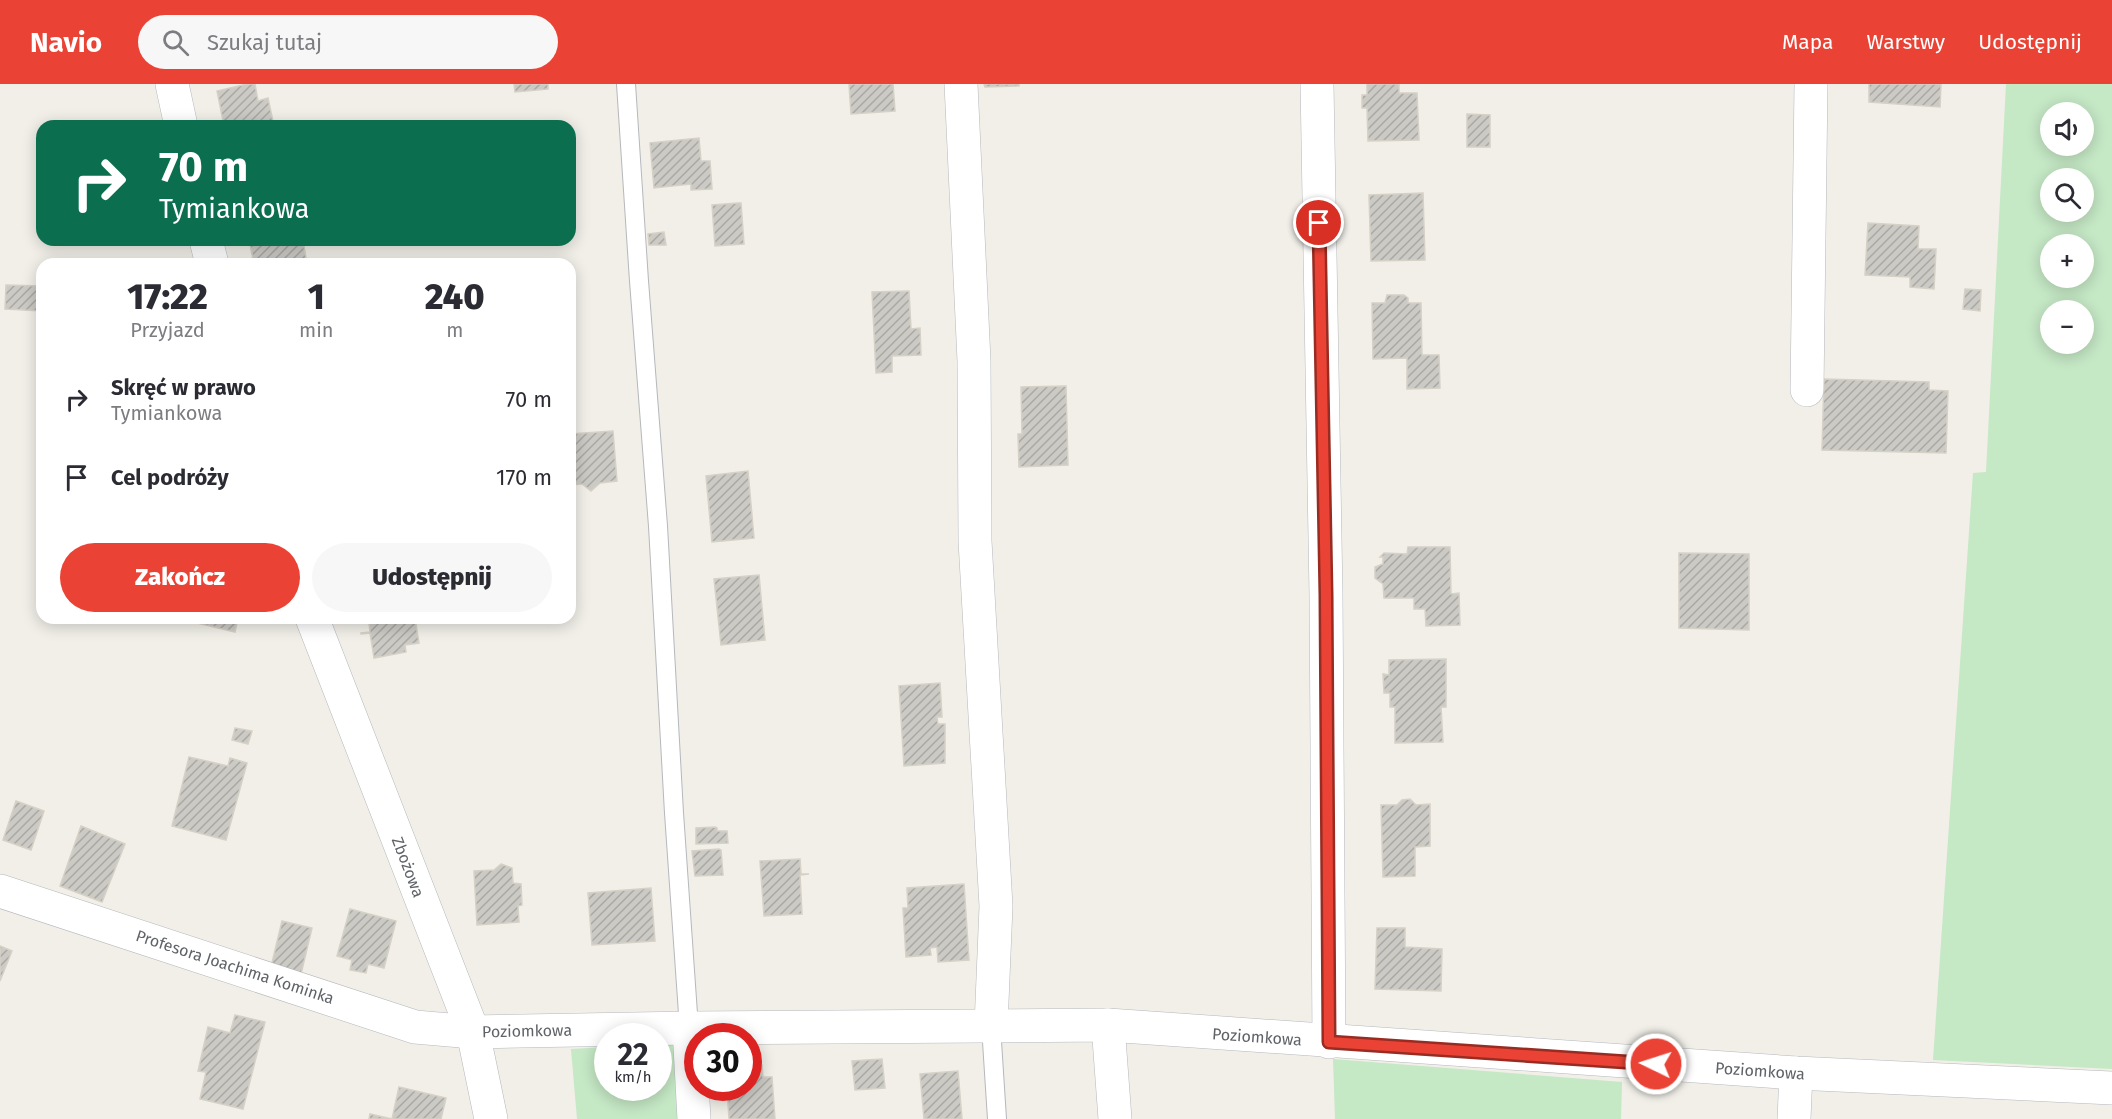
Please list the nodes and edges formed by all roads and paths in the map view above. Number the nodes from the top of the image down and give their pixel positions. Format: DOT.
graph roads {
  1 [pos="172,84"];
  2 [pos="626,84"];
  3 [pos="961,84"];
  4 [pos="1317,84"];
  5 [pos="1811,84"];
  6 [pos="180,120"];
  7 [pos="1807,390"];
  8 [pos="314,624"];
  9 [pos="0,891"];
  10 [pos="689,1023"];
  11 [pos="1108,1025"];
  12 [pos="991,1026"];
  13 [pos="684,1028"];
  14 [pos="762,1028"];
  15 [pos="473,1032"];
  16 [pos="1329,1042"];
  17 [pos="1796,1073"];
  18 [pos="2112,1088"];
  19 [pos="693,1101"];
  20 [pos="491,1119"];
  21 [pos="694,1119"];
  22 [pos="997,1119"];
  23 [pos="1115,1119"];
  24 [pos="1794,1119"];
  1 -- 6 [label="street"];
  2 -- 10 [label="lane"];
  3 -- 12 [label="street"];
  4 -- 16 [label="street"];
  5 -- 7 [label="street"];
  8 -- 15 [label="street, Zbożowa"];
  9 -- 15 [label="street, Profesora Joachima Kominka"];
  11 -- 12 [label="street, Poziomkowa"];
  11 -- 16 [label="street, Poziomkowa"];
  11 -- 23 [label="street"];
  12 -- 14 [label="street, Poziomkowa"];
  12 -- 22 [label="lane"];
  13 -- 15 [label="street, Poziomkowa"];
  15 -- 20 [label="street, Zbożowa"];
  16 -- 17 [label="street, Poziomkowa"];
  17 -- 18 [label="street, Poziomkowa"];
  17 -- 24 [label="street"];
  19 -- 21 [label="street"];
}
